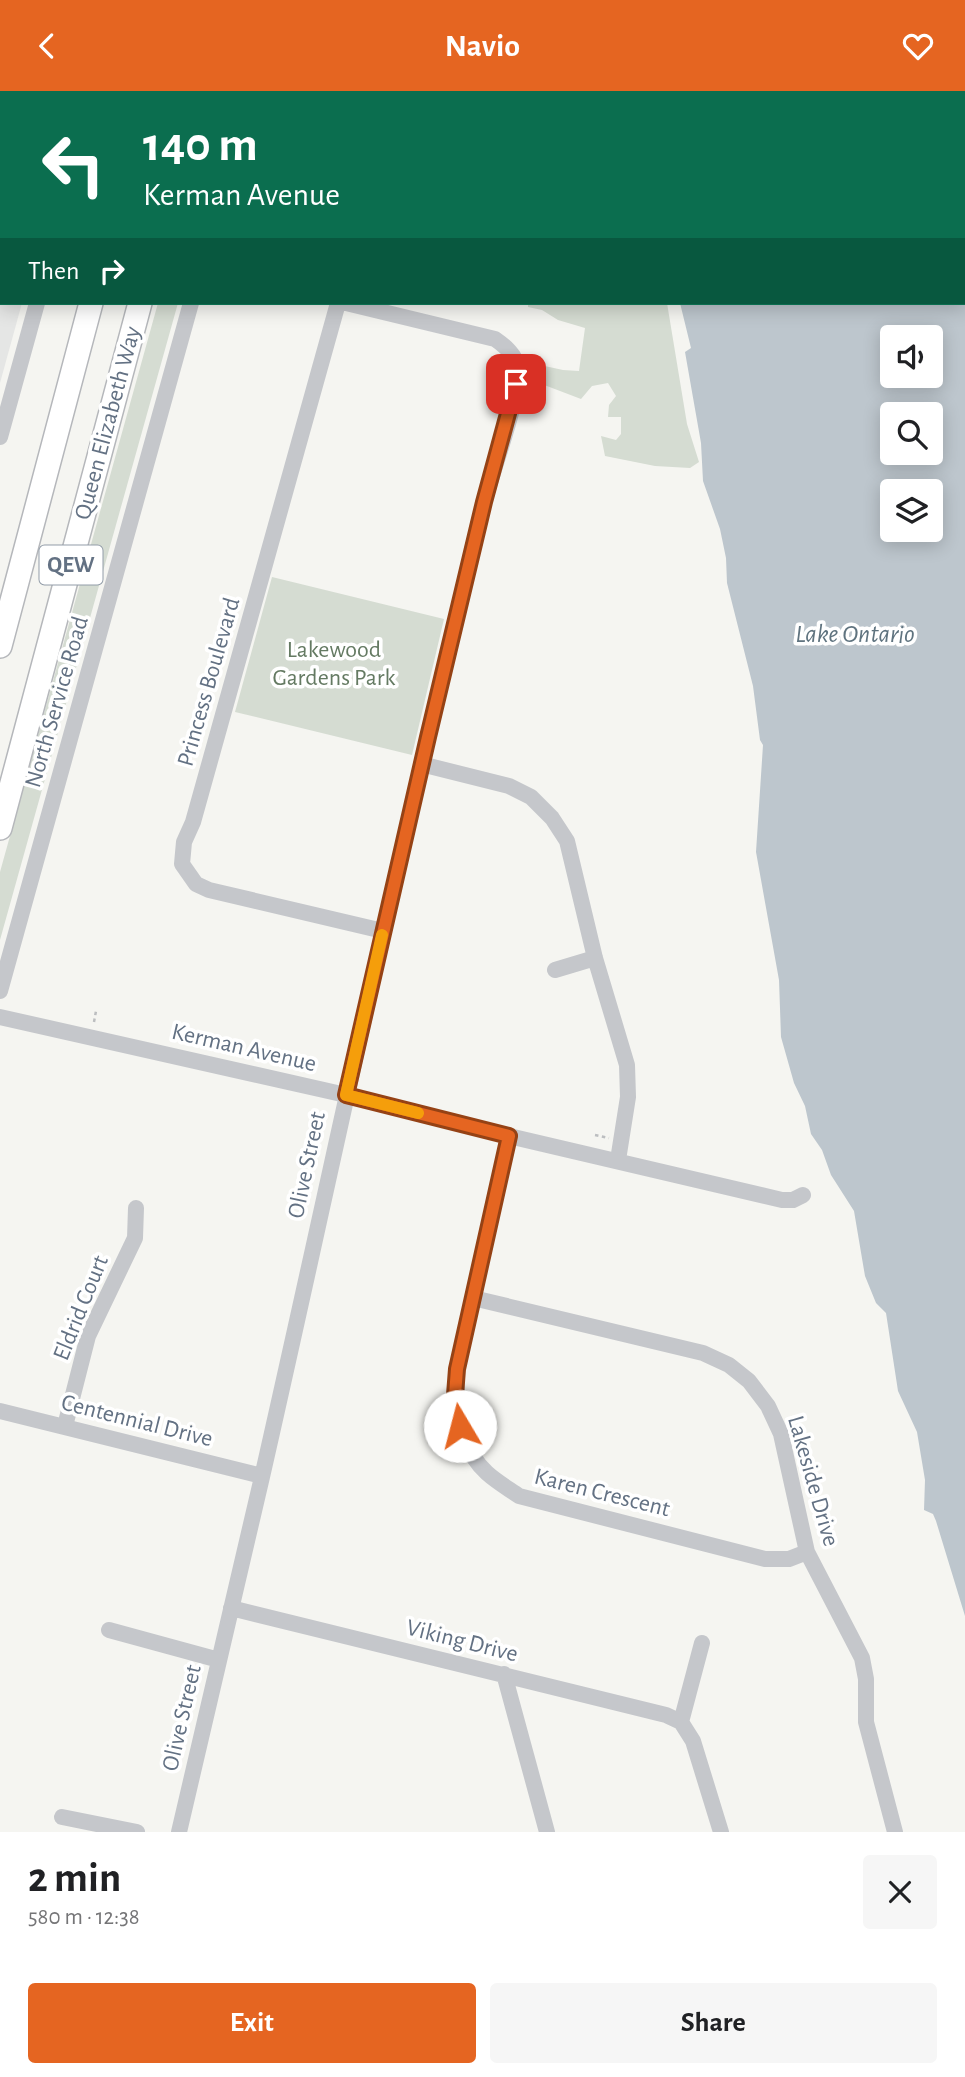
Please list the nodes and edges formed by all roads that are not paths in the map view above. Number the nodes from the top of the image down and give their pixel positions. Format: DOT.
graph roads {
  1 [pos="36,305"];
  2 [pos="90,305"];
  3 [pos="139,305"];
  4 [pos="190,305"];
  5 [pos="337,305"];
  6 [pos="354,305"];
  7 [pos="0,437"];
  8 [pos="0,646"];
  9 [pos="421,764"];
  10 [pos="0,828"];
  11 [pos="383,931"];
  12 [pos="594,958"];
  13 [pos="555,969"];
  14 [pos="0,991"];
  15 [pos="0,1017"];
  16 [pos="346,1095"];
  17 [pos="509,1136"];
  18 [pos="618,1160"];
  19 [pos="803,1195"];
  20 [pos="136,1208"];
  21 [pos="473,1298"];
  22 [pos="0,1411"];
  23 [pos="65,1426"];
  24 [pos="262,1476"];
  25 [pos="807,1552"];
  26 [pos="231,1608"];
  27 [pos="109,1630"];
  28 [pos="702,1643"];
  29 [pos="219,1660"];
  30 [pos="503,1674"];
  31 [pos="681,1722"];
  32 [pos="62,1817"];
  33 [pos="137,1832"];
  34 [pos="179,1832"];
  35 [pos="547,1832"];
  36 [pos="722,1832"];
  37 [pos="895,1832"];
  1 -- 7 [label="street"];
  2 -- 8 [label="highway, Queen Elizabeth Way / QEW"];
  3 -- 10 [label="highway, Queen Elizabeth Way / QEW"];
  4 -- 14 [label="street, North Service Road"];
  5 -- 11 [label="street, Princess Boulevard"];
  6 -- 9 [label="street, Olive Street"];
  9 -- 11 [label="street, Olive Street"];
  9 -- 12 [label="street"];
  11 -- 16 [label="street, Olive Street"];
  12 -- 13 [label="street"];
  12 -- 18 [label="street"];
  15 -- 16 [label="street, Kerman Avenue"];
  16 -- 17 [label="street, Kerman Avenue"];
  16 -- 24 [label="street, Olive Street"];
  17 -- 18 [label="street, Kerman Avenue"];
  17 -- 21 [label="street, Karen Crescent"];
  18 -- 19 [label="street, Kerman Avenue"];
  20 -- 23 [label="street, Eldrid Court"];
  21 -- 25 [label="street, Lakeside Drive"];
  21 -- 25 [label="street, Karen Crescent"];
  22 -- 23 [label="street, Centennial Drive"];
  23 -- 24 [label="street, Centennial Drive"];
  24 -- 26 [label="street, Olive Street"];
  25 -- 37 [label="street, Lakeside Drive"];
  26 -- 29 [label="street, Olive Street"];
  26 -- 30 [label="street, Viking Drive"];
  27 -- 29 [label="street"];
  28 -- 31 [label="street"];
  29 -- 34 [label="street, Olive Street"];
  30 -- 31 [label="street, Viking Drive"];
  30 -- 35 [label="street"];
  31 -- 36 [label="street"];
  32 -- 33 [label="street"];
}
